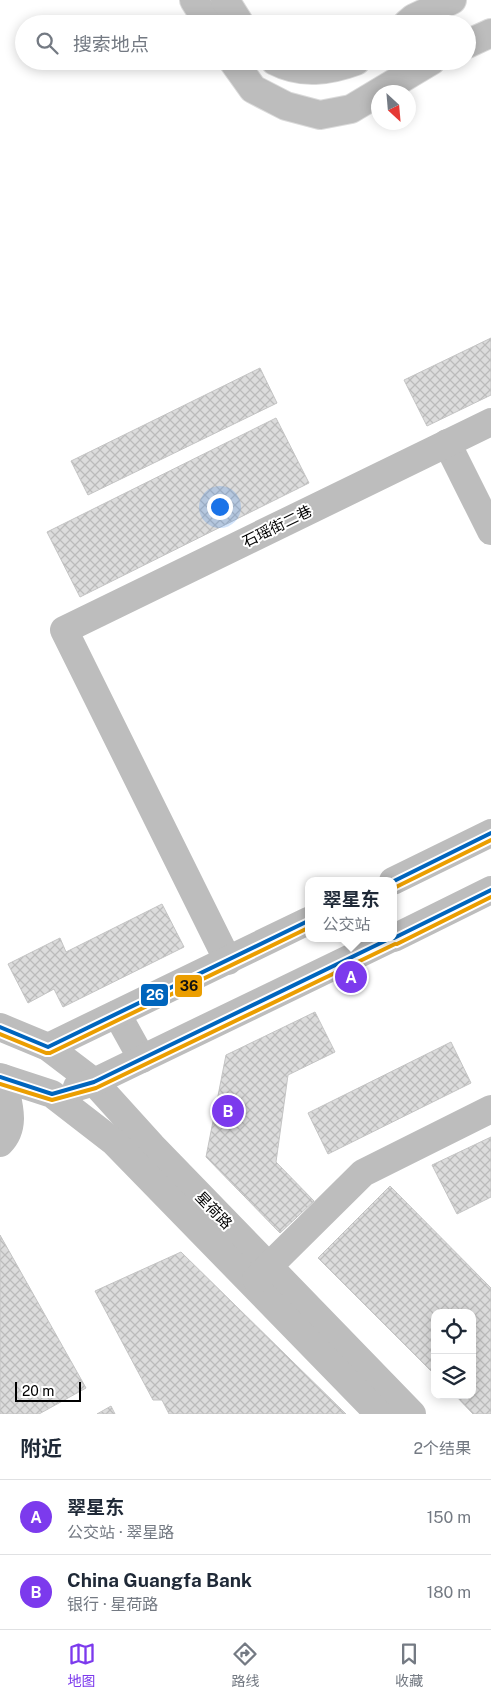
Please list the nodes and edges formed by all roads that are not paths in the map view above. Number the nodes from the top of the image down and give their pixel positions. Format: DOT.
graph roads {
  1 [pos="194,0"];
  2 [pos="225,0"];
  3 [pos="452,0"];
  4 [pos="204,15"];
  5 [pos="234,15"];
  6 [pos="420,15"];
  7 [pos="491,33"];
  8 [pos="476,40"];
  9 [pos="239,70"];
  10 [pos="415,70"];
  11 [pos="491,422"];
  12 [pos="447,443"];
  13 [pos="491,532"];
  14 [pos="491,833"];
  15 [pos="397,879"];
  16 [pos="491,890"];
  17 [pos="305,923"];
  18 [pos="397,936"];
  19 [pos="385,942"];
  20 [pos="228,961"];
  21 [pos="117,1014"];
  22 [pos="0,1027"];
  23 [pos="48,1047"];
  24 [pos="142,1059"];
  25 [pos="1,1078"];
  26 [pos="94,1082"];
  27 [pos="52,1094"];
  28 [pos="491,1109"];
  29 [pos="0,1143"];
  30 [pos="260,1275"];
  31 [pos="379,1414"];
  32 [pos="412,1414"];
  1 -- 4 [label="street"];
  2 -- 5 [label="street"];
  3 -- 6 [label="street"];
  7 -- 8 [label="street"];
  9 -- 10 [label="street"];
  11 -- 12 [label="street, 石瑶街二巷"];
  12 -- 13 [label="street"];
  12 -- 20 [label="street, 石瑶街二巷"];
  14 -- 15 [label="street"];
  16 -- 18 [label="street"];
  17 -- 20 [label="street"];
  19 -- 24 [label="street"];
  20 -- 21 [label="street"];
  21 -- 23 [label="street"];
  21 -- 24 [label="street"];
  22 -- 23 [label="street, 星荷路"];
  23 -- 26 [label="street, 星荷路"];
  24 -- 26 [label="street"];
  25 -- 27 [label="street, 星荷路"];
  25 -- 29 [label="street"];
  26 -- 27 [label="street"];
  26 -- 30 [label="street, 星荷路"];
  27 -- 30 [label="street, 星荷路"];
  28 -- 30 [label="street"];
  30 -- 31 [label="street, 星荷路"];
  30 -- 32 [label="street, 星荷路"];
}
